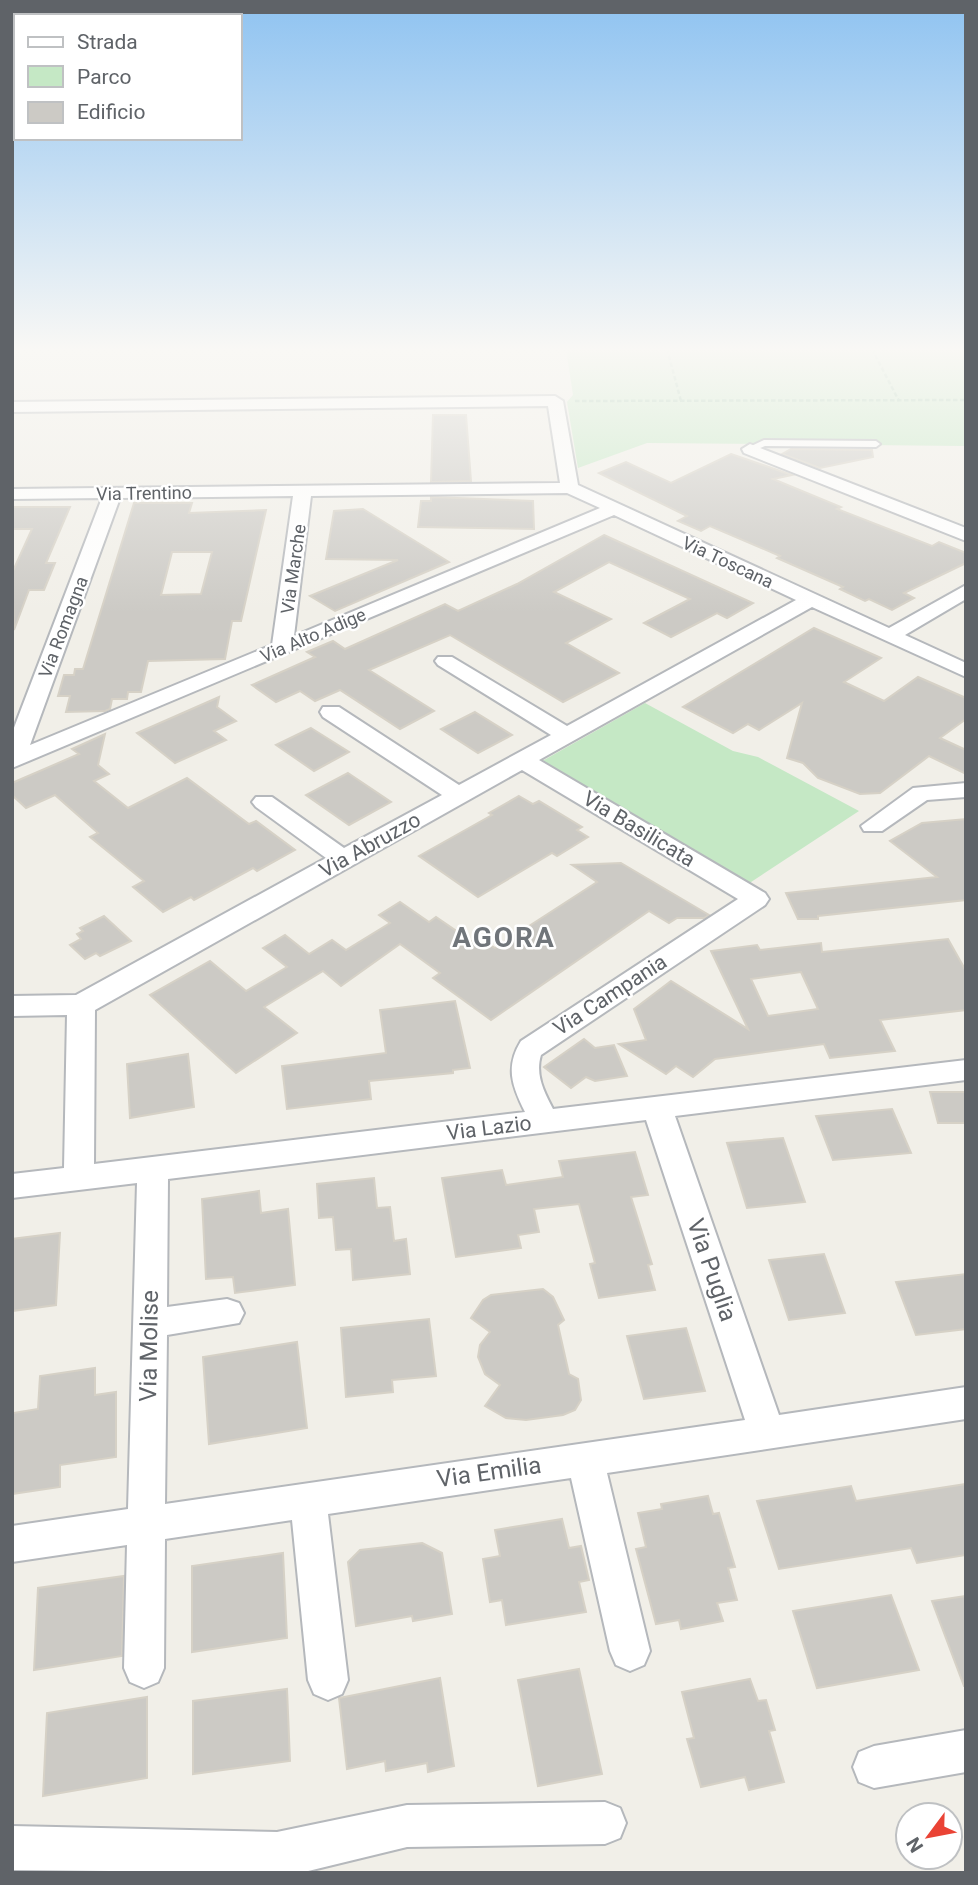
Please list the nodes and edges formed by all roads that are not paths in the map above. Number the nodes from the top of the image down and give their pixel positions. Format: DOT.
graph roads {
  1 [pos="561,437"];
  2 [pos="876,444"];
  3 [pos="750,449"];
  4 [pos="570,488"];
  5 [pos="303,491"];
  6 [pos="113,493"];
  7 [pos="12,494"];
  8 [pos="614,509"];
  9 [pos="966,535"];
  10 [pos="966,591"];
  11 [pos="810,600"];
  12 [pos="889,636"];
  13 [pos="282,648"];
  14 [pos="446,661"];
  15 [pos="966,671"];
  16 [pos="331,712"];
  17 [pos="567,735"];
  18 [pos="522,760"];
  19 [pos="12,761"];
  20 [pos="966,790"];
  21 [pos="458,795"];
  22 [pos="264,802"];
  23 [pos="873,826"];
  24 [pos="343,859"];
  25 [pos="756,899"];
  26 [pos="81,1005"];
  27 [pos="12,1006"];
  28 [pos="966,1070"];
  29 [pos="657,1108"];
  30 [pos="544,1121"];
  31 [pos="153,1169"];
  32 [pos="79,1178"];
  33 [pos="12,1186"];
  34 [pos="227,1313"];
  35 [pos="150,1323"];
  36 [pos="966,1403"];
  37 [pos="767,1432"];
  38 [pos="586,1458"];
  39 [pos="308,1499"];
  40 [pos="146,1522"];
  41 [pos="12,1544"];
  42 [pos="630,1651"];
  43 [pos="144,1668"];
  44 [pos="328,1680"];
  45 [pos="966,1751"];
  46 [pos="874,1767"];
  47 [pos="605,1823"];
  48 [pos="12,1848"];
  1 -- 4 [label="street"];
  2 -- 3 [label="lane"];
  3 -- 9 [label="street"];
  4 -- 5 [label="street, Via Trentino"];
  4 -- 8 [label="street, Via Toscana"];
  5 -- 6 [label="street, Via Trentino"];
  5 -- 13 [label="street, Via Marche"];
  6 -- 7 [label="street, Via Trentino"];
  6 -- 19 [label="street, Via Romagna"];
  8 -- 11 [label="street, Via Toscana"];
  8 -- 13 [label="street, Via Alto Adige"];
  10 -- 12 [label="street"];
  11 -- 12 [label="street, Via Toscana"];
  11 -- 17 [label="street, Via Abruzzo"];
  12 -- 15 [label="street, Via Toscana"];
  13 -- 19 [label="street, Via Alto Adige"];
  14 -- 17 [label="street"];
  16 -- 21 [label="street"];
  17 -- 18 [label="street, Via Abruzzo"];
  18 -- 21 [label="street, Via Abruzzo"];
  18 -- 25 [label="street, Via Basilicata"];
  20 -- 23 [label="street"];
  21 -- 24 [label="street, Via Abruzzo"];
  22 -- 24 [label="street"];
  24 -- 26 [label="street, Via Abruzzo"];
  25 -- 30 [label="street, Via Campania"];
  26 -- 27 [label="street"];
  26 -- 32 [label="street"];
  28 -- 29 [label="street, Via Lazio"];
  29 -- 30 [label="street, Via Lazio"];
  29 -- 37 [label="street, Via Puglia"];
  30 -- 31 [label="street, Via Lazio"];
  31 -- 32 [label="street, Via Lazio"];
  31 -- 35 [label="street, Via Molise"];
  32 -- 33 [label="street, Via Lazio"];
  34 -- 35 [label="street"];
  35 -- 40 [label="street, Via Molise"];
  36 -- 37 [label="street, Via Emilia"];
  37 -- 38 [label="street, Via Emilia"];
  38 -- 39 [label="street, Via Emilia"];
  38 -- 42 [label="street"];
  39 -- 40 [label="street, Via Emilia"];
  39 -- 44 [label="street"];
  40 -- 41 [label="street, Via Emilia"];
  40 -- 43 [label="street"];
  45 -- 46 [label="street"];
  47 -- 48 [label="street"];
}
